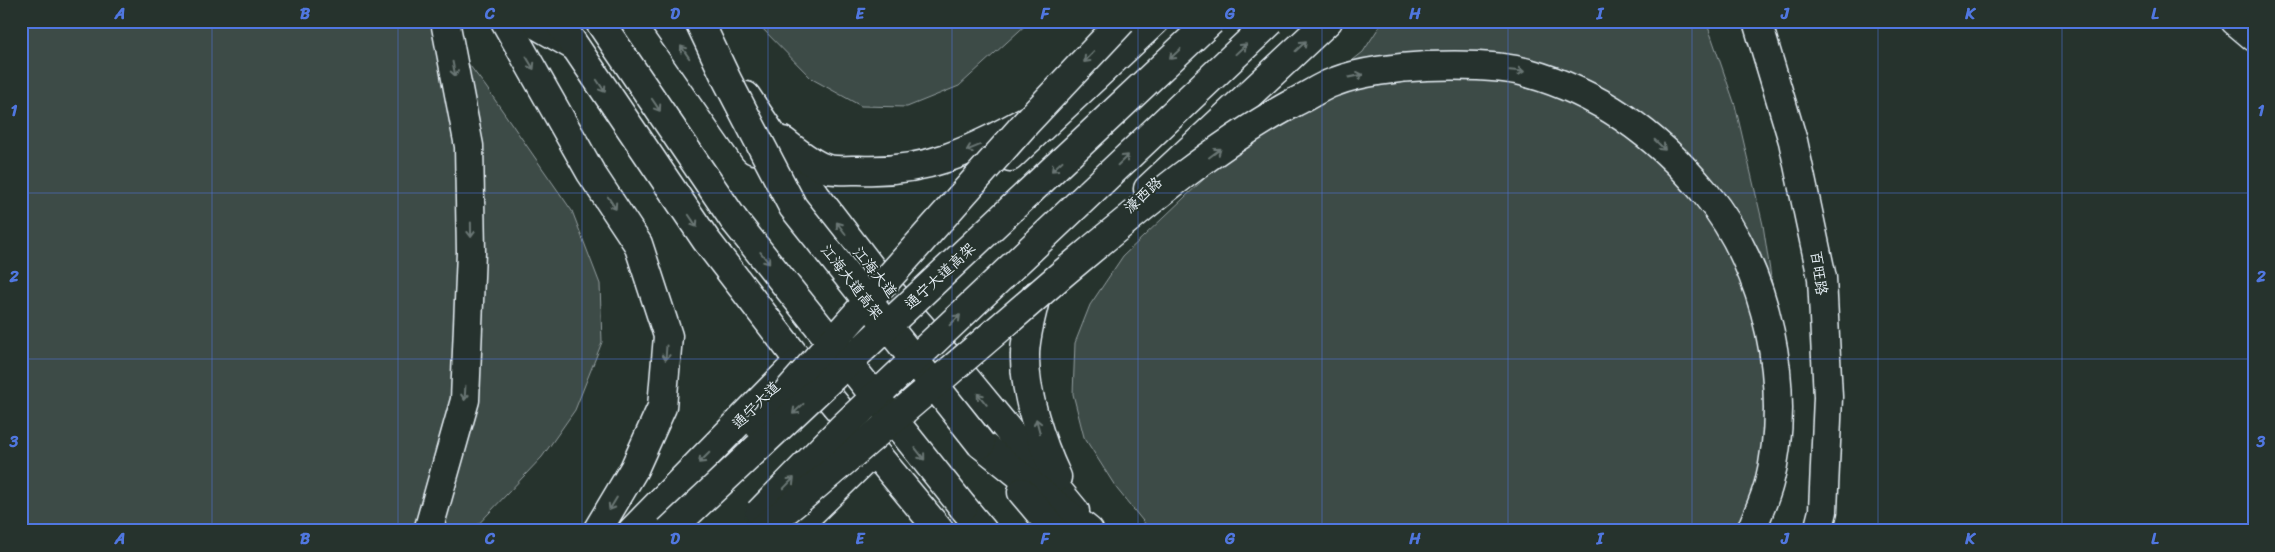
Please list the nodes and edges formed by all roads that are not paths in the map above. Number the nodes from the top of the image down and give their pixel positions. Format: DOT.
graph roads {
  1 [pos="445,21"];
  2 [pos="505,21"];
  3 [pos="530,21"];
  4 [pos="558,21"];
  5 [pos="599,21"];
  6 [pos="664,21"];
  7 [pos="697,21"];
  8 [pos="1122,21"];
  9 [pos="1155,21"];
  10 [pos="1211,21"];
  11 [pos="1271,21"];
  12 [pos="1328,21"];
  13 [pos="1757,21"];
  14 [pos="2235,21"];
  15 [pos="2254,37"];
  16 [pos="574,46"];
  17 [pos="1078,92"];
  18 [pos="767,127"];
  19 [pos="793,207"];
  20 [pos="881,281"];
  21 [pos="1036,295"];
  22 [pos="799,361"];
  23 [pos="957,368"];
  24 [pos="980,444"];
  25 [pos="873,451"];
  26 [pos="1069,503"];
  27 [pos="428,531"];
  28 [pos="597,531"];
  29 [pos="632,531"];
  30 [pos="664,531"];
  31 [pos="669,531"];
  32 [pos="743,531"];
  33 [pos="760,531"];
  34 [pos="792,531"];
  35 [pos="940,531"];
  36 [pos="983,531"];
  37 [pos="1055,531"];
  38 [pos="1089,531"];
  39 [pos="1093,531"];
  40 [pos="1752,531"];
  41 [pos="1818,531"];
  1 -- 27 [label="main road, one-way"];
  2 -- 28 [label="main road, one-way"];
  3 -- 16 [label="main road"];
  4 -- 16 [label="main road"];
  5 -- 36 [label="main road, one-way, bridge"];
  19 -- 6 [label="main road, 江海大道高架, one-way, bridge"];
  7 -- 18 [label="main road, 江海大道"];
  7 -- 19 [label="main road, bridge"];
  8 -- 30 [label="main road, one-way, bridge"];
  9 -- 17 [label="main road"];
  10 -- 31 [label="main road, 通宁大道高架, one-way, bridge"];
  32 -- 11 [label="main road, one-way, bridge"];
  21 -- 12 [label="main road, 濠西路, one-way"];
  13 -- 41 [label="main road, 百旺路"];
  14 -- 15 [label="main road"];
  16 -- 22 [label="main road, one-way"];
  17 -- 18 [label="main road, one-way"];
  17 -- 20 [label="main road"];
  20 -- 18 [label="main road, 江海大道, one-way"];
  19 -- 24 [label="main road, 江海大道高架, bridge"];
  20 -- 22 [label="main road, 通宁大道"];
  20 -- 23 [label="main road, 江海大道"];
  21 -- 23 [label="main road, 濠西路"];
  26 -- 21 [label="main road, one-way"];
  22 -- 25 [label="main road"];
  22 -- 29 [label="main road, 通宁大道, one-way"];
  23 -- 25 [label="main road"];
  26 -- 23 [label="main road, 江海大道, one-way"];
  24 -- 37 [label="main road, 江海大道高架"];
  24 -- 38 [label="main road"];
  25 -- 34 [label="main road"];
  25 -- 35 [label="main road"];
  26 -- 39 [label="main road, 江海大道"];
  33 -- 40 [label="main road, one-way, bridge"];
}
